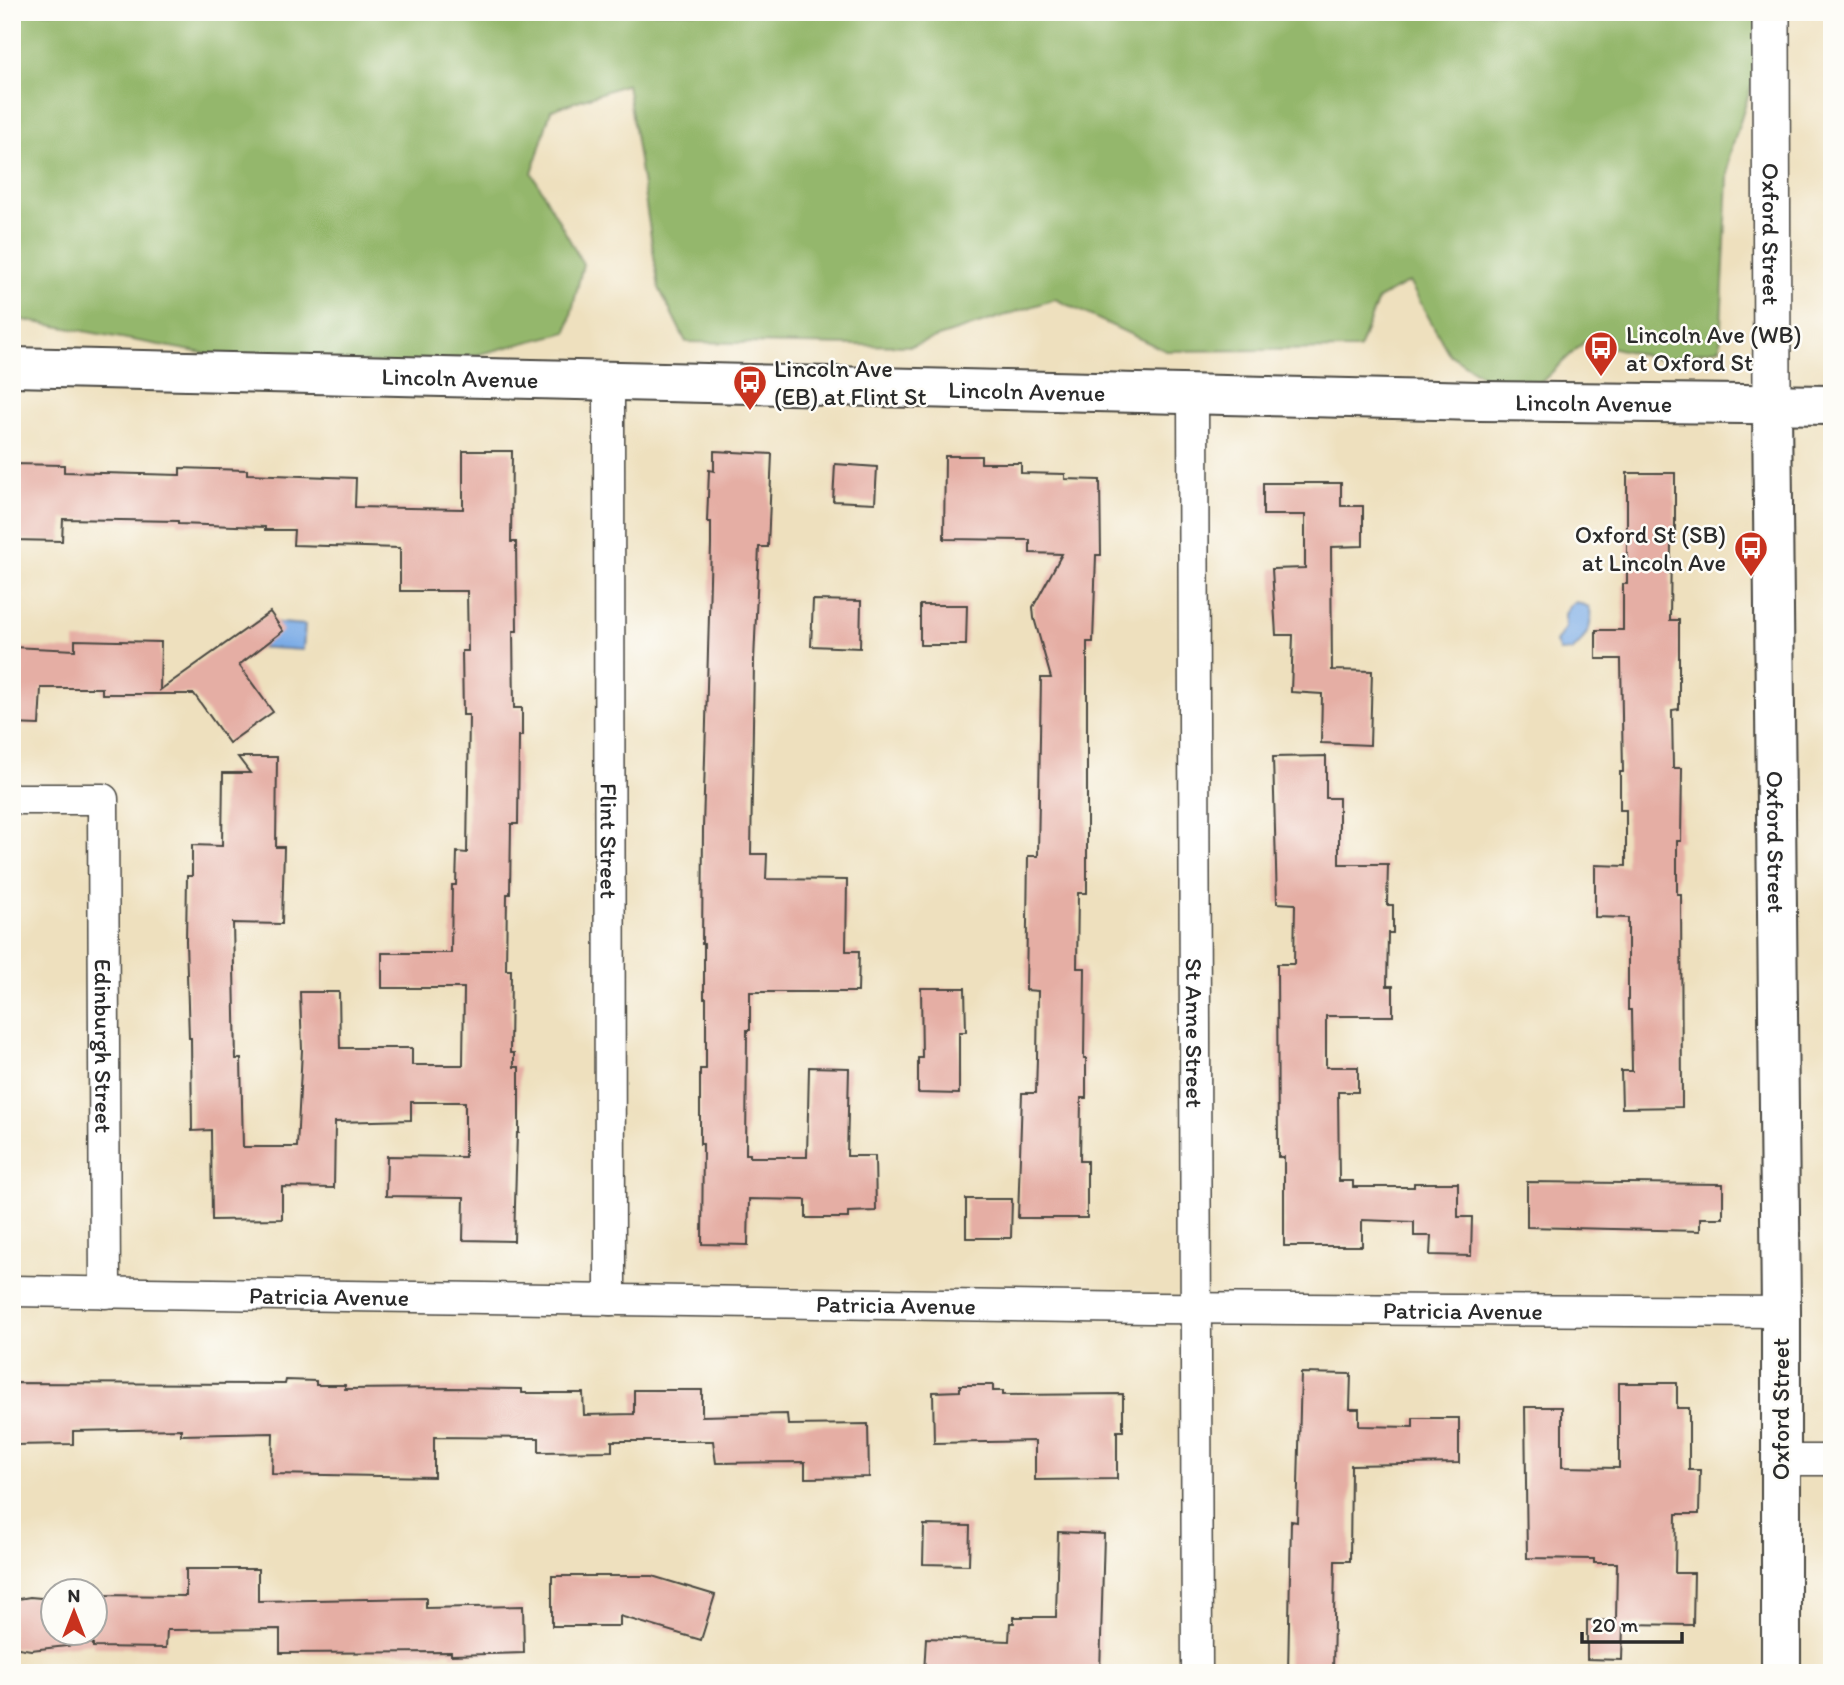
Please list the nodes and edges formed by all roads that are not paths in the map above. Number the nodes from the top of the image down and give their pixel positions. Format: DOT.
graph roads {
  1 [pos="1771,12"];
  2 [pos="12,367"];
  3 [pos="609,381"];
  4 [pos="1193,394"];
  5 [pos="1832,405"];
  6 [pos="1772,406"];
  7 [pos="12,799"];
  8 [pos="12,1291"];
  9 [pos="105,1293"];
  10 [pos="610,1300"];
  11 [pos="1195,1308"];
  12 [pos="1781,1312"];
  13 [pos="1780,1460"];
  14 [pos="1832,1460"];
  15 [pos="1197,1673"];
  16 [pos="1781,1673"];
  1 -- 6 [label="street, Oxford Street"];
  2 -- 3 [label="main road, Lincoln Avenue"];
  3 -- 4 [label="main road, Lincoln Avenue"];
  3 -- 10 [label="street, Flint Street"];
  4 -- 6 [label="main road, Lincoln Avenue"];
  4 -- 11 [label="street, St Anne Street"];
  5 -- 6 [label="main road, Lincoln Avenue"];
  6 -- 12 [label="main road, Oxford Street"];
  7 -- 9 [label="street, Edinburgh Street"];
  8 -- 9 [label="street, Patricia Avenue"];
  9 -- 10 [label="street, Patricia Avenue"];
  10 -- 11 [label="street, Patricia Avenue"];
  11 -- 12 [label="street, Patricia Avenue"];
  11 -- 15 [label="street, St Anne Street"];
  12 -- 13 [label="main road, Oxford Street"];
  13 -- 14 [label="street"];
  13 -- 16 [label="main road, Oxford Street"];
}
